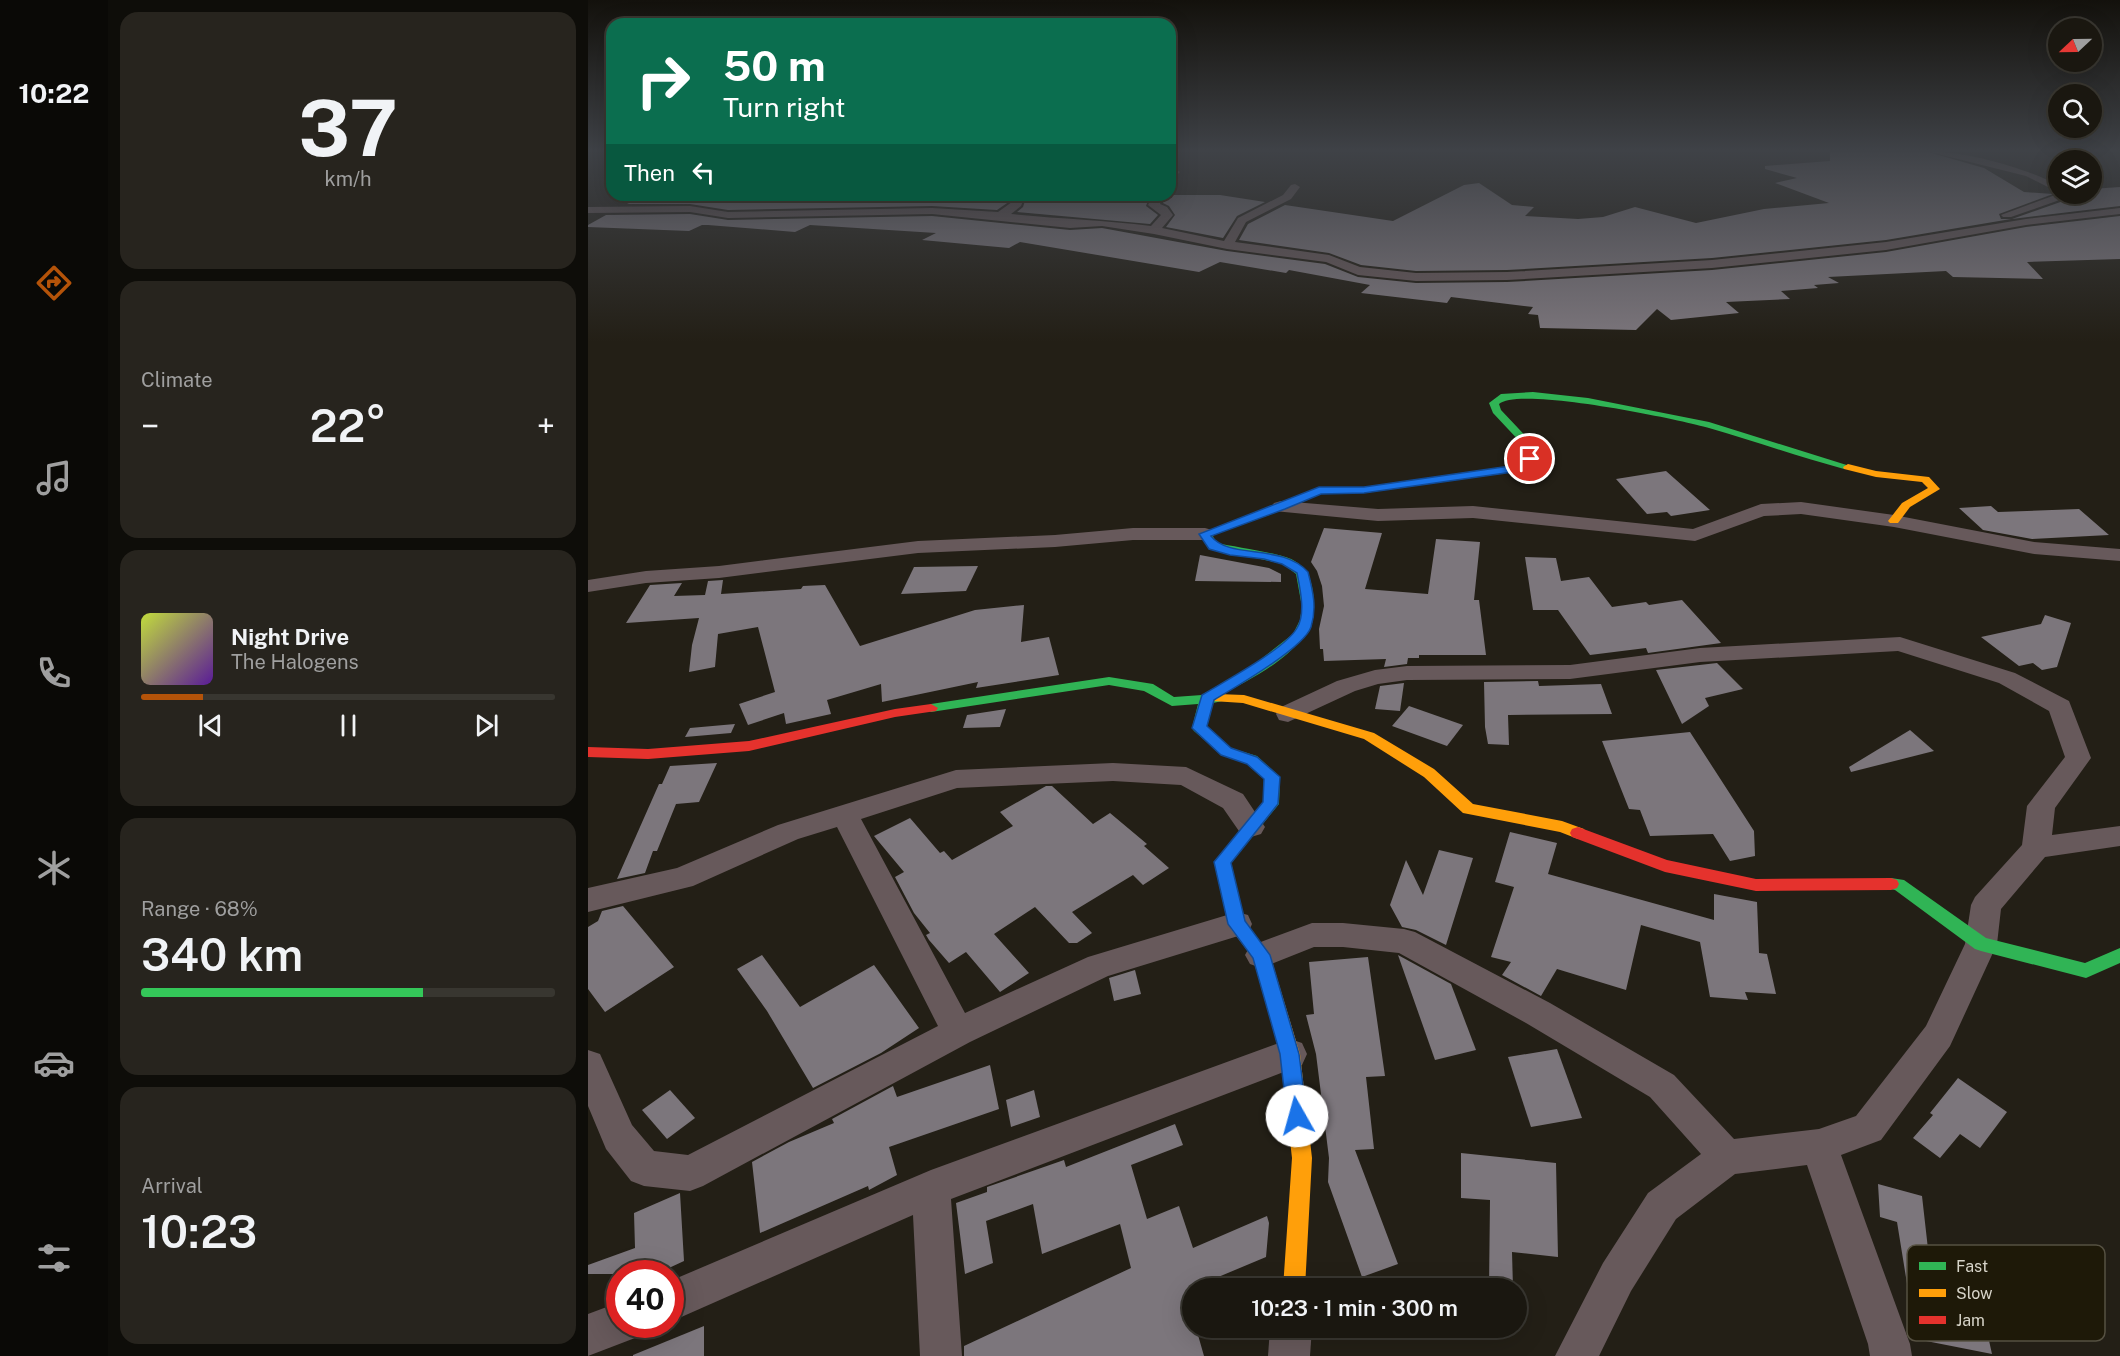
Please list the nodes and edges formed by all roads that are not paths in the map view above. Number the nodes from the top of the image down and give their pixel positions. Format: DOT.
graph roads {
  1 [pos="990,215"];
  2 [pos="1167,215"];
  3 [pos="1251,215"];
  4 [pos="2004,215"];
  5 [pos="2088,215"];
  6 [pos="1000,216"];
  7 [pos="1154,230"];
  8 [pos="1962,232"];
  9 [pos="1227,245"];
  10 [pos="1281,507"];
  11 [pos="1894,521"];
  12 [pos="1204,534"];
  13 [pos="2120,555"];
  14 [pos="588,586"];
  15 [pos="1207,698"];
  16 [pos="1288,714"];
  17 [pos="588,752"];
  18 [pos="845,815"];
  19 [pos="1251,827"];
  20 [pos="2120,836"];
  21 [pos="2036,848"];
  22 [pos="588,900"];
  23 [pos="1237,924"];
  24 [pos="1981,944"];
  25 [pos="1261,955"];
  26 [pos="2120,955"];
  27 [pos="958,1032"];
  28 [pos="1290,1054"];
  29 [pos="588,1065"];
  30 [pos="1819,1146"];
  31 [pos="1727,1156"];
  32 [pos="931,1188"];
  33 [pos="1295,1278"];
  34 [pos="684,1296"];
  35 [pos="606,1328"];
  36 [pos="588,1335"];
  37 [pos="1290,1338"];
  38 [pos="941,1356"];
  39 [pos="1289,1356"];
  40 [pos="1576,1356"];
  41 [pos="1891,1356"];
  1 -- 6 [label="street"];
  2 -- 7 [label="street"];
  3 -- 9 [label="street"];
  4 -- 8 [label="street"];
  5 -- 8 [label="street"];
  6 -- 7 [label="street"];
  7 -- 9 [label="street"];
  8 -- 9 [label="street"];
  10 -- 11 [label="street"];
  10 -- 11 [label="street"];
  10 -- 12 [label="street"];
  11 -- 13 [label="street"];
  12 -- 14 [label="street"];
  12 -- 15 [label="street"];
  15 -- 16 [label="street"];
  15 -- 17 [label="street"];
  15 -- 19 [label="street"];
  16 -- 21 [label="street"];
  16 -- 24 [label="street"];
  18 -- 19 [label="street"];
  18 -- 22 [label="street"];
  18 -- 27 [label="street"];
  19 -- 23 [label="street"];
  20 -- 21 [label="street"];
  21 -- 24 [label="street"];
  23 -- 25 [label="street"];
  23 -- 27 [label="street"];
  24 -- 26 [label="street"];
  24 -- 30 [label="street"];
  25 -- 28 [label="street"];
  25 -- 31 [label="street"];
  27 -- 29 [label="street"];
  28 -- 32 [label="street"];
  28 -- 33 [label="street"];
  30 -- 31 [label="street"];
  30 -- 41 [label="street"];
  31 -- 40 [label="street"];
  32 -- 34 [label="street"];
  32 -- 38 [label="street"];
  35 -- 36 [label="street"];
  37 -- 39 [label="street"];
}
